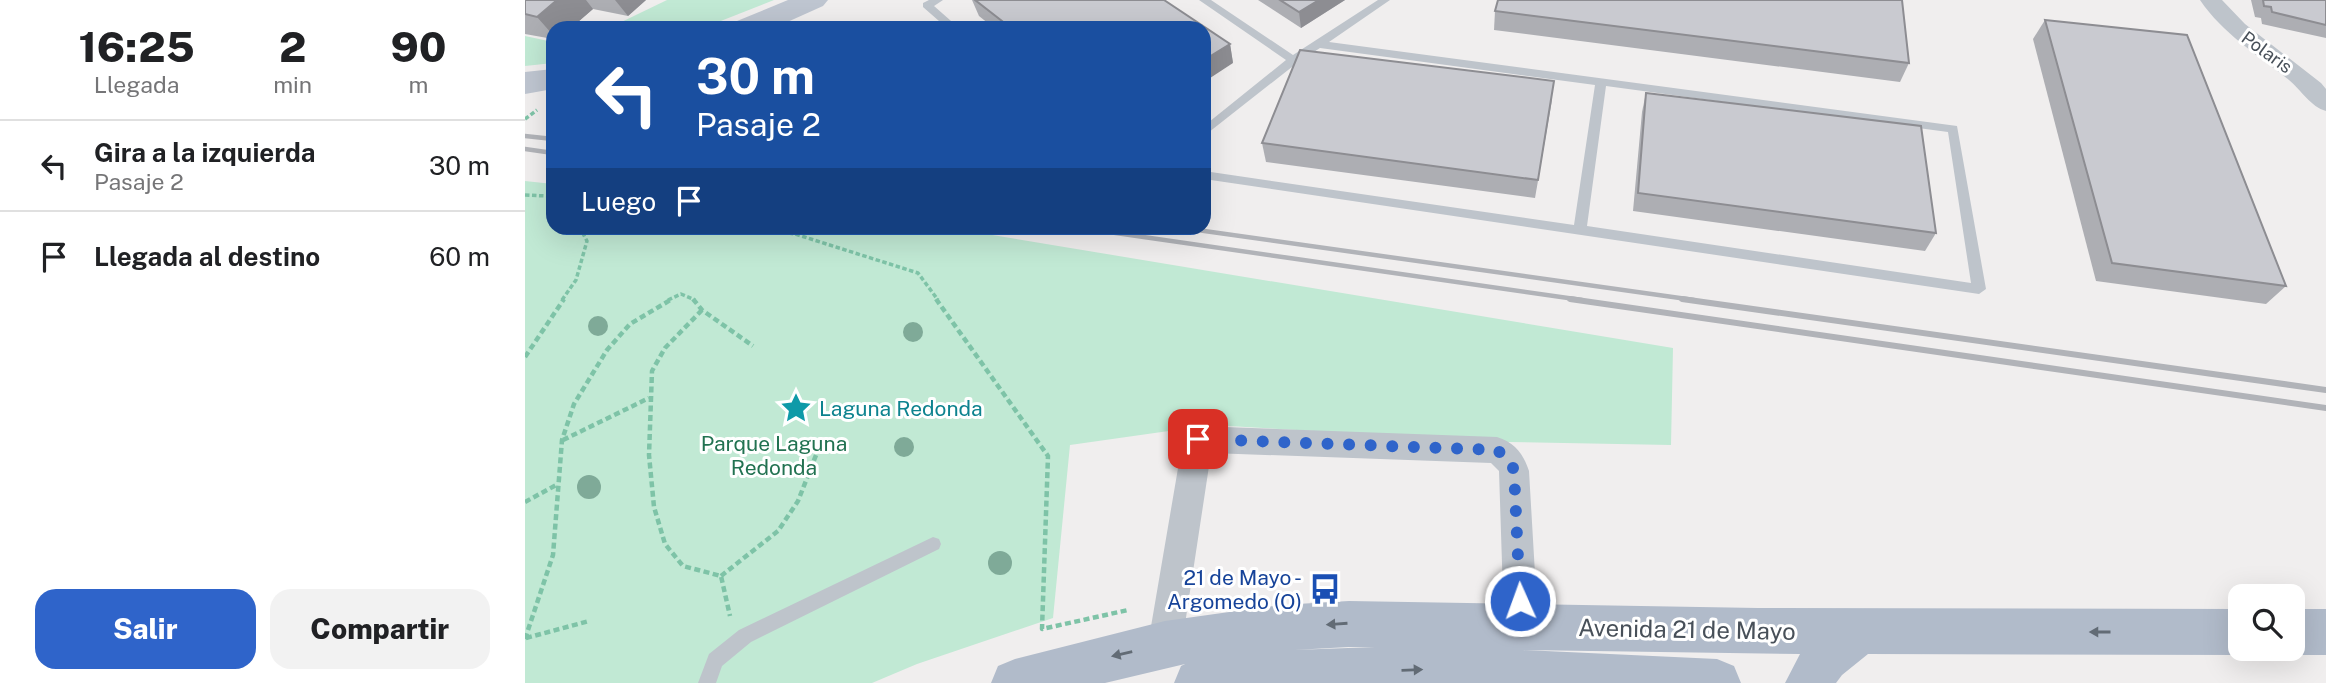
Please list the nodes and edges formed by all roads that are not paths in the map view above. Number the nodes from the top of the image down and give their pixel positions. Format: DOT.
graph roads {
  1 [pos="813,0"];
  2 [pos="938,0"];
  3 [pos="1204,0"];
  4 [pos="1385,0"];
  5 [pos="2211,0"];
  6 [pos="764,21"];
  7 [pos="946,21"];
  8 [pos="1318,44"];
  9 [pos="1293,60"];
  10 [pos="546,80"];
  11 [pos="1601,82"];
  12 [pos="525,83"];
  13 [pos="2326,103"];
  14 [pos="1211,126"];
  15 [pos="1211,176"];
  16 [pos="1580,231"];
  17 [pos="933,544"];
  18 [pos="1169,622"];
  19 [pos="1521,625"];
  20 [pos="1861,631"];
  21 [pos="2228,632"];
  22 [pos="2305,632"];
  23 [pos="2326,632"];
  24 [pos="1655,681"];
  25 [pos="707,683"];
  26 [pos="1015,683"];
  27 [pos="1198,683"];
  28 [pos="1717,683"];
  29 [pos="1809,683"];
  1 -- 6 [label="main road"];
  2 -- 7 [label="lane"];
  3 -- 9 [label="lane"];
  4 -- 8 [label="lane"];
  5 -- 13 [label="street, Polaris"];
  8 -- 9 [label="lane"];
  8 -- 11 [label="lane"];
  9 -- 14 [label="lane"];
  10 -- 12 [label="main road"];
  11 -- 16 [label="lane"];
  11 -- 16 [label="lane"];
  15 -- 16 [label="lane"];
  17 -- 25 [label="lane"];
  19 -- 18 [label="main road, Avenida 21 de Mayo, one-way"];
  18 -- 19 [label="street"];
  18 -- 26 [label="main road, Avenida 21 de Mayo, one-way"];
  19 -- 20 [label="main road, Avenida 21 de Mayo"];
  21 -- 20 [label="main road, Avenida 21 de Mayo, one-way"];
  20 -- 29 [label="main road"];
  22 -- 23 [label="main road"];
  27 -- 24 [label="main road, one-way"];
  24 -- 28 [label="main road"];
}
